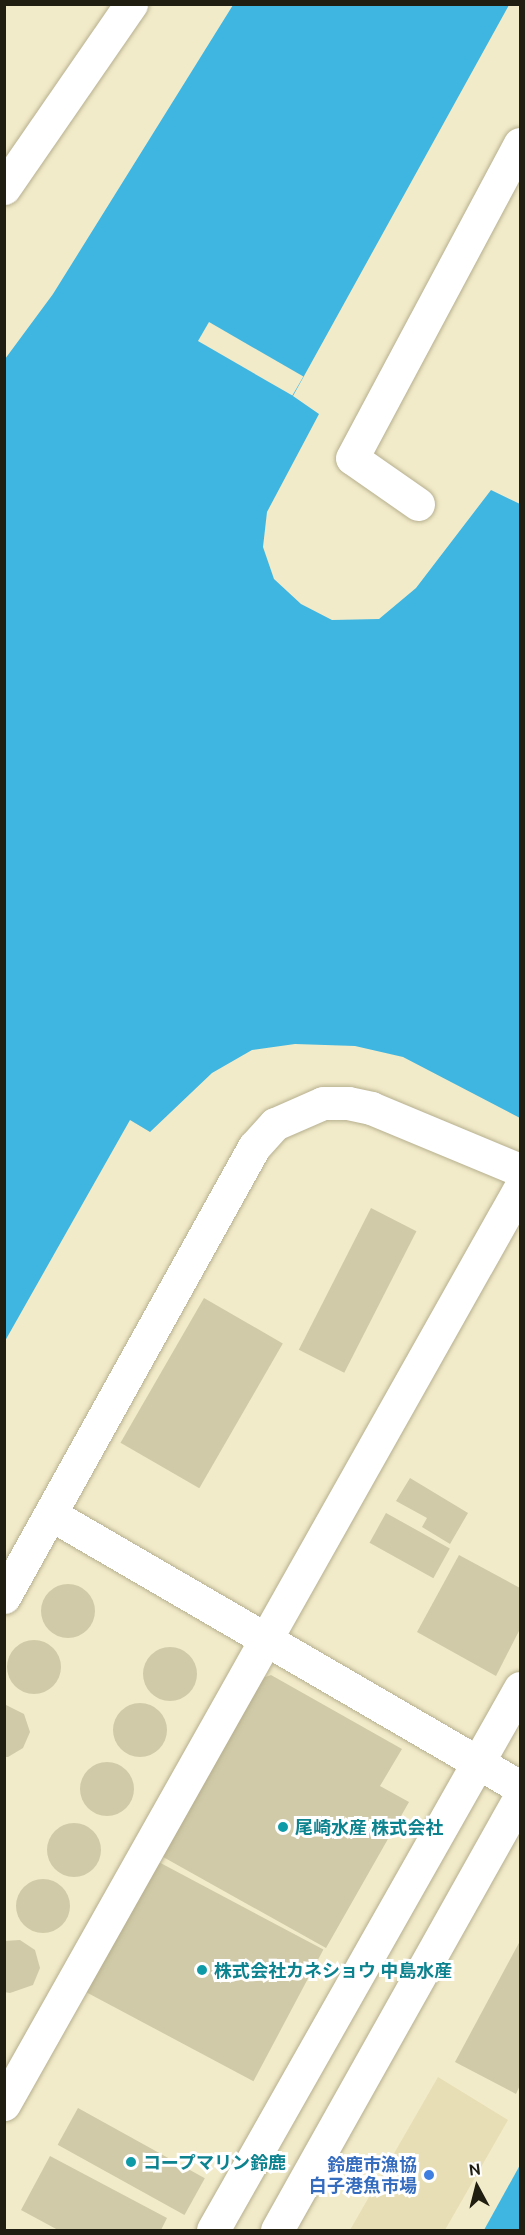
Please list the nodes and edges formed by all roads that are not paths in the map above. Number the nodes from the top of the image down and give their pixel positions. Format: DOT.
graph roads {
  1 [pos="131,4"];
  2 [pos="520,144"];
  3 [pos="4,188"];
  4 [pos="418,504"];
  5 [pos="520,1170"];
  6 [pos="520,1188"];
  7 [pos="52,1515"];
  8 [pos="4,1597"];
  9 [pos="264,1640"];
  10 [pos="520,1688"];
  11 [pos="507,1735"];
  12 [pos="477,1763"];
  13 [pos="520,1786"];
  14 [pos="520,1797"];
  15 [pos="4,2104"];
  16 [pos="213,2230"];
  17 [pos="278,2230"];
  1 -- 3 [label="street"];
  2 -- 4 [label="street"];
  5 -- 7 [label="street"];
  6 -- 9 [label="street"];
  7 -- 8 [label="street"];
  7 -- 9 [label="street"];
  9 -- 12 [label="street"];
  9 -- 15 [label="street"];
  10 -- 11 [label="street"];
  11 -- 12 [label="street"];
  12 -- 13 [label="street"];
  12 -- 16 [label="street"];
  14 -- 17 [label="street"];
}
